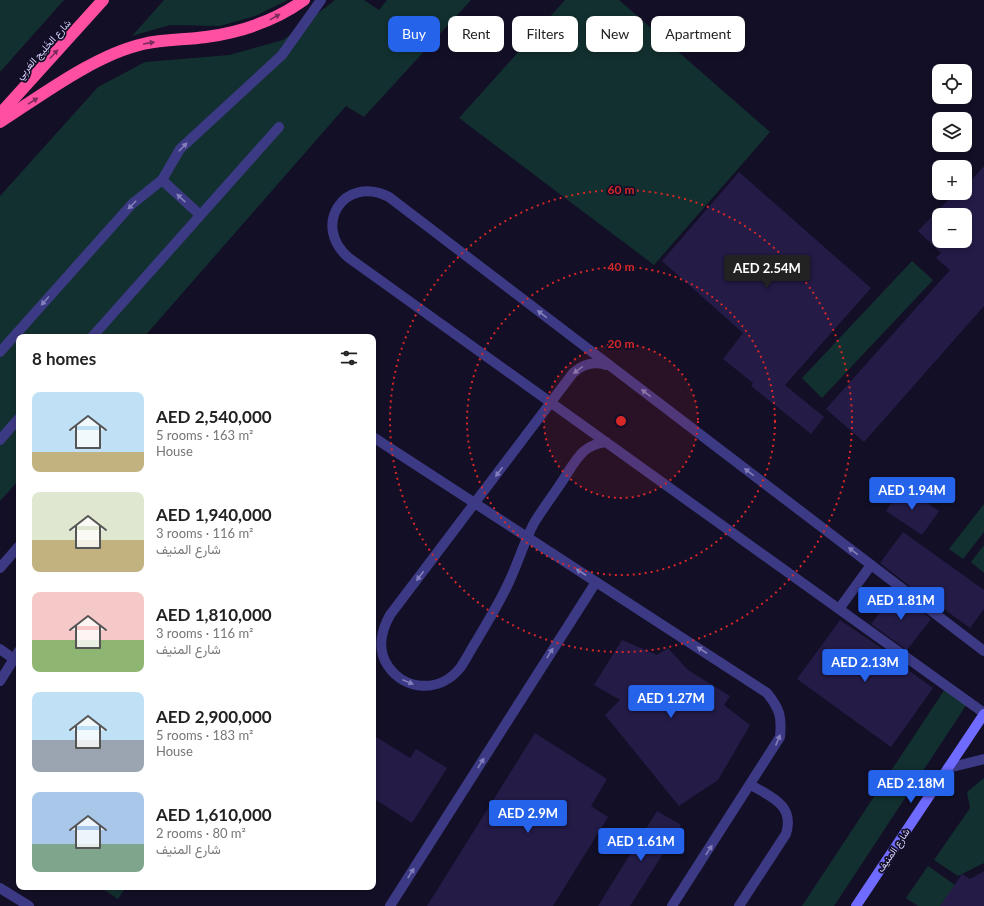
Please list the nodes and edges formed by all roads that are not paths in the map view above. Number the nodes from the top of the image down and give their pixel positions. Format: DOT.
graph roads {
  1 [pos="103,0"];
  2 [pos="304,0"];
  3 [pos="321,0"];
  4 [pos="0,114"];
  5 [pos="0,122"];
  6 [pos="279,127"];
  7 [pos="162,180"];
  8 [pos="200,215"];
  9 [pos="16,334"];
  10 [pos="16,334"];
  11 [pos="95,334"];
  12 [pos="0,352"];
  13 [pos="614,369"];
  14 [pos="551,402"];
  15 [pos="16,421"];
  16 [pos="376,439"];
  17 [pos="0,440"];
  18 [pos="606,442"];
  19 [pos="476,503"];
  20 [pos="528,537"];
  21 [pos="16,549"];
  22 [pos="871,565"];
  23 [pos="0,568"];
  24 [pos="596,582"];
  25 [pos="838,609"];
  26 [pos="0,649"];
  27 [pos="984,651"];
  28 [pos="16,655"];
  29 [pos="16,657"];
  30 [pos="0,681"];
  31 [pos="984,714"];
  32 [pos="984,759"];
  33 [pos="948,768"];
  34 [pos="751,784"];
  35 [pos="0,888"];
  36 [pos="29,906"];
  37 [pos="390,906"];
  38 [pos="672,906"];
  39 [pos="739,906"];
  40 [pos="856,906"];
  4 -- 1 [label="highway, شارع الخَلِيج العَربِي, one-way"];
  5 -- 2 [label="highway, one-way"];
  7 -- 3 [label="street, one-way"];
  6 -- 8 [label="street"];
  8 -- 7 [label="street, one-way"];
  7 -- 9 [label="street, one-way"];
  8 -- 11 [label="street"];
  10 -- 12 [label="street, one-way"];
  13 -- 14 [label="street, one-way"];
  13 -- 14 [label="street, one-way"];
  22 -- 13 [label="street, one-way"];
  14 -- 18 [label="street"];
  14 -- 19 [label="street, one-way"];
  15 -- 17 [label="street"];
  16 -- 19 [label="street"];
  18 -- 20 [label="street"];
  18 -- 25 [label="street"];
  19 -- 20 [label="street"];
  19 -- 20 [label="street, one-way"];
  24 -- 20 [label="street, one-way"];
  21 -- 23 [label="street"];
  22 -- 25 [label="street"];
  22 -- 27 [label="street"];
  34 -- 24 [label="street, one-way"];
  37 -- 24 [label="street, one-way"];
  25 -- 31 [label="street"];
  26 -- 28 [label="street"];
  29 -- 30 [label="street"];
  31 -- 33 [label="street, شارع المنيف"];
  32 -- 33 [label="street"];
  33 -- 40 [label="street, شارع المنيف"];
  38 -- 34 [label="street, one-way"];
  34 -- 39 [label="street"];
  35 -- 36 [label="street"];
}
